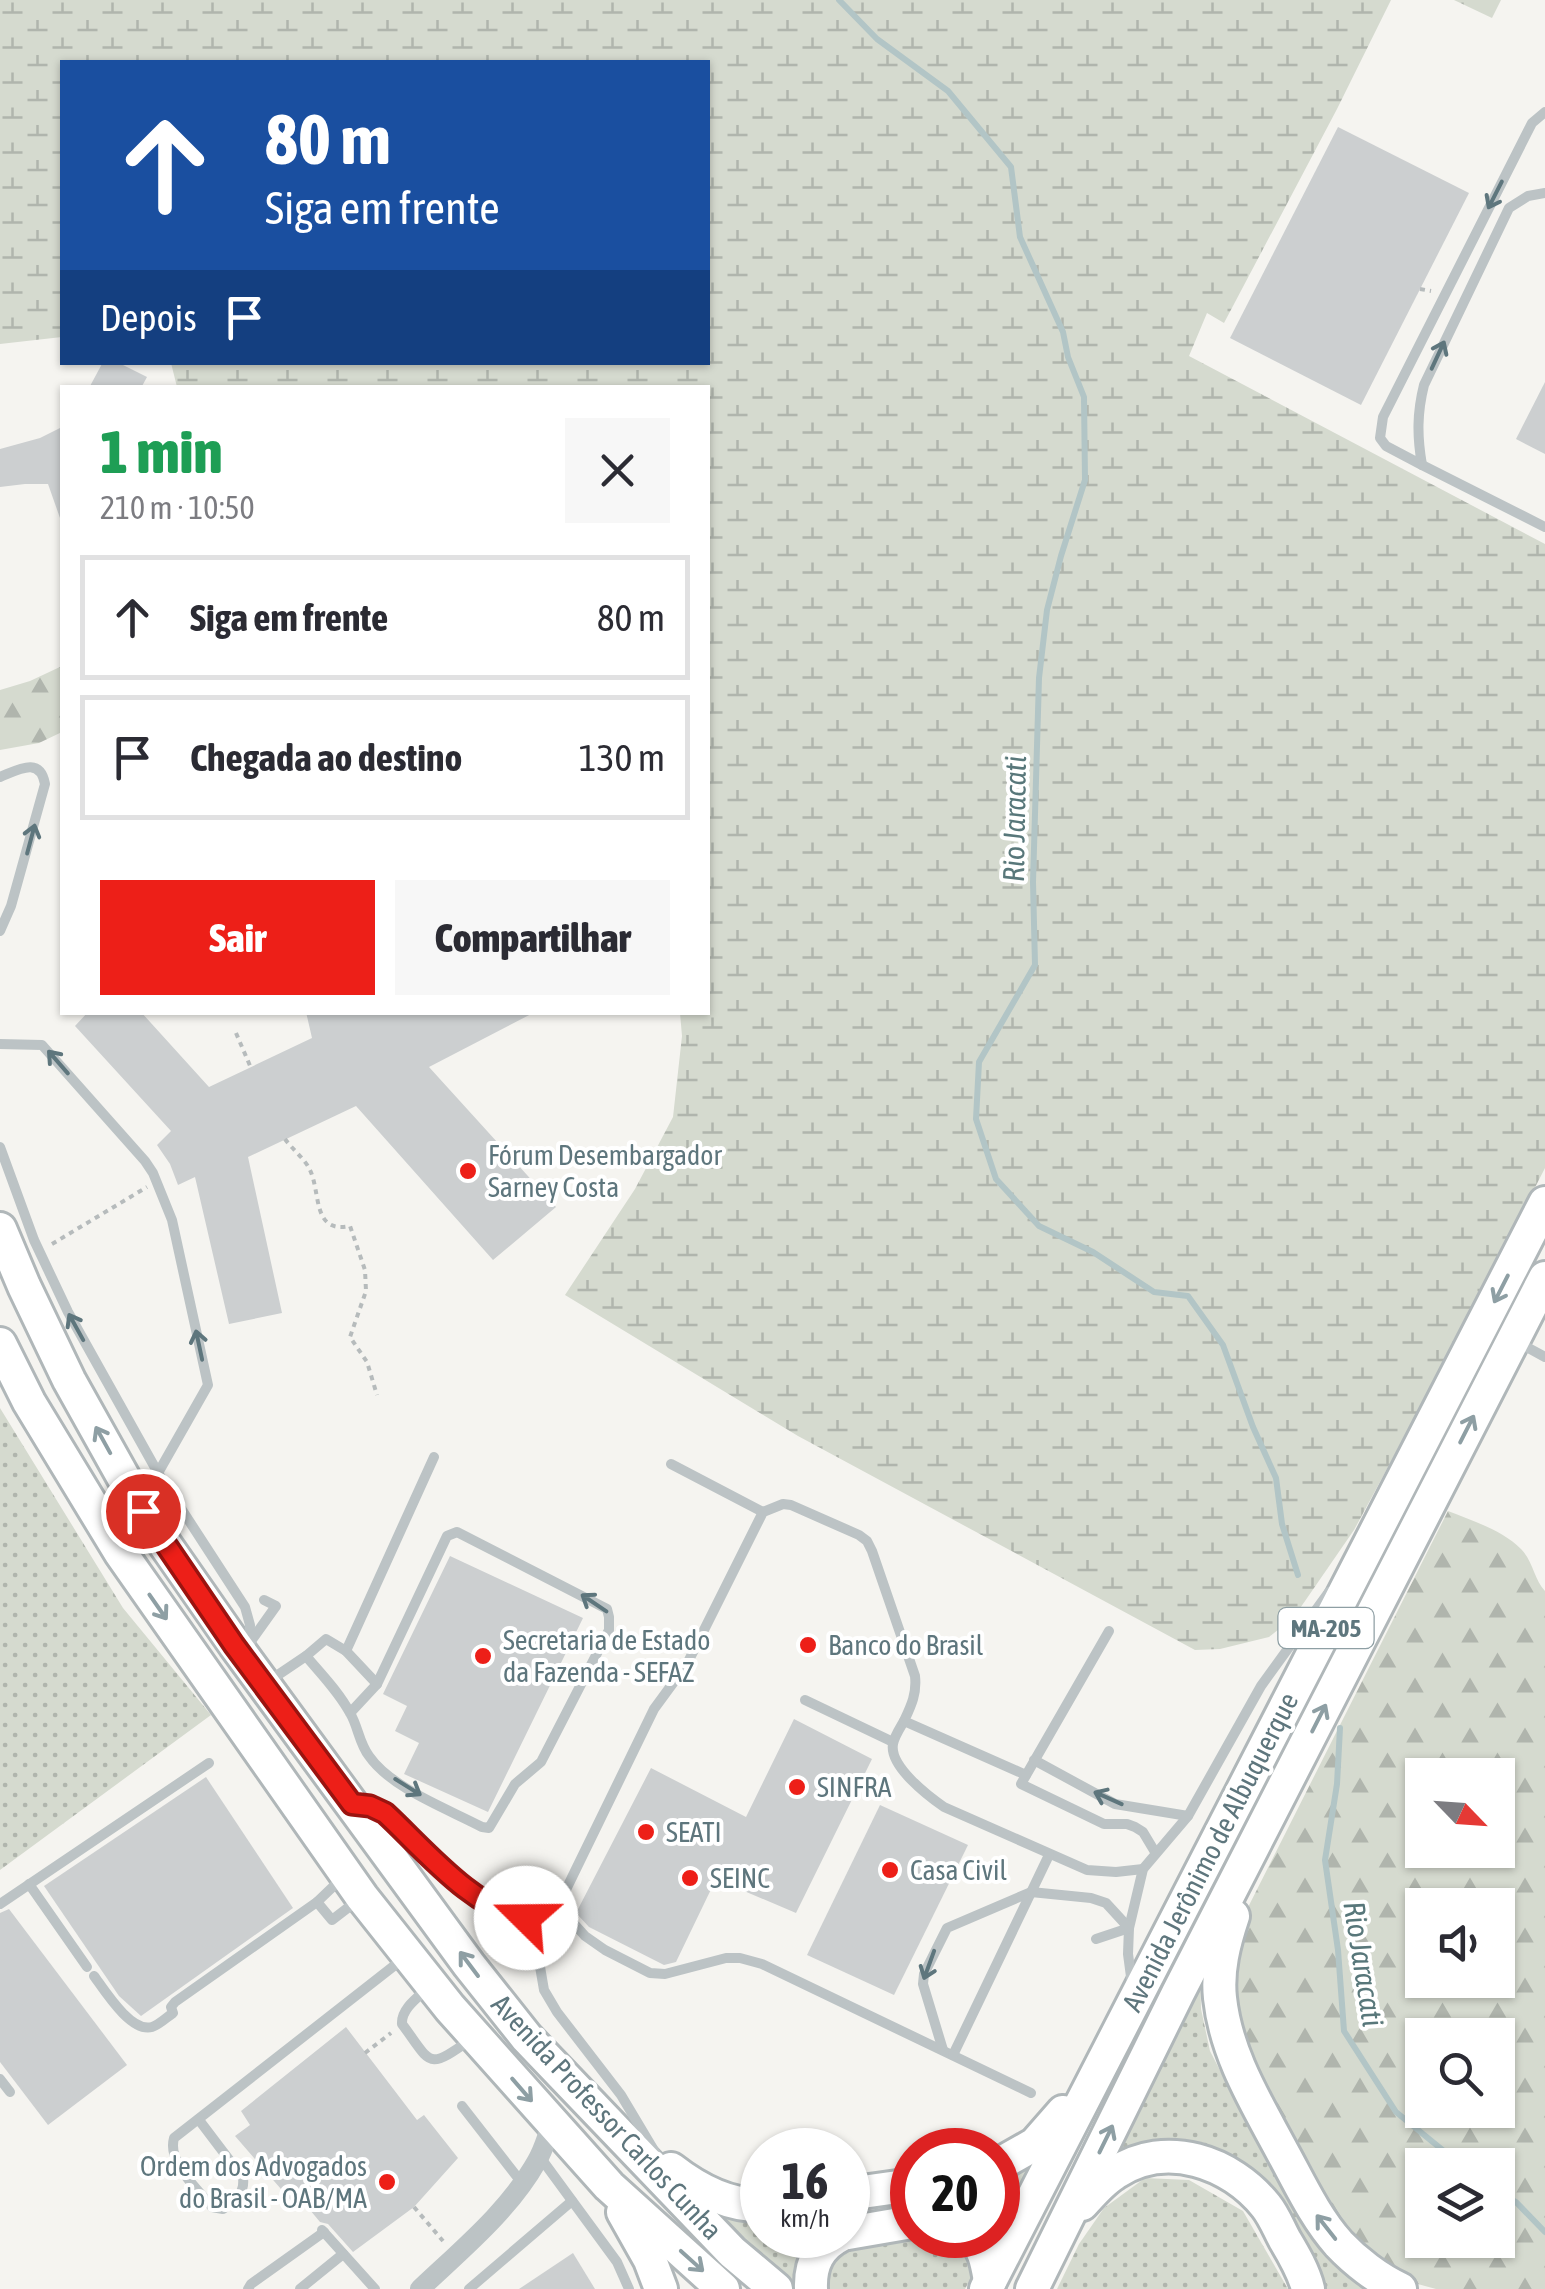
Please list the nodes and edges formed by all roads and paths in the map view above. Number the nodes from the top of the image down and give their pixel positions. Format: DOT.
graph roads {
  1 [pos="1545,112"];
  2 [pos="1545,194"];
  3 [pos="1422,465"];
  4 [pos="1545,526"];
  5 [pos="0,777"];
  6 [pos="0,931"];
  7 [pos="236,1033"];
  8 [pos="0,1044"];
  9 [pos="251,1068"];
  10 [pos="284,1139"];
  11 [pos="0,1148"];
  12 [pos="136,1193"];
  13 [pos="1545,1202"];
  14 [pos="0,1229"];
  15 [pos="40,1252"];
  16 [pos="1545,1278"];
  17 [pos="1513,1340"];
  18 [pos="0,1344"];
  19 [pos="1545,1358"];
  20 [pos="377,1395"];
  21 [pos="29,1402"];
  22 [pos="434,1457"];
  23 [pos="671,1464"];
  24 [pos="144,1482"];
  25 [pos="763,1512"];
  26 [pos="1374,1536"];
  27 [pos="120,1552"];
  28 [pos="264,1600"];
  29 [pos="1109,1630"];
  30 [pos="346,1651"];
  31 [pos="306,1656"];
  32 [pos="249,1659"];
  33 [pos="377,1684"];
  34 [pos="805,1700"];
  35 [pos="350,1713"];
  36 [pos="904,1722"];
  37 [pos="893,1742"];
  38 [pos="1034,1760"];
  39 [pos="209,1763"];
  40 [pos="1024,1780"];
  41 [pos="352,1804"];
  42 [pos="1274,1805"];
  43 [pos="1188,1816"];
  44 [pos="1155,1852"];
  45 [pos="1049,1854"];
  46 [pos="1143,1868"];
  47 [pos="29,1884"];
  48 [pos="354,1886"];
  49 [pos="1031,1892"];
  50 [pos="317,1902"];
  51 [pos="0,1904"];
  52 [pos="558,1906"];
  53 [pos="1129,1928"];
  54 [pos="1096,1940"];
  55 [pos="408,1955"];
  56 [pos="432,1985"];
  57 [pos="1134,2000"];
  58 [pos="402,2024"];
  59 [pos="475,2037"];
  60 [pos="948,2052"];
  61 [pos="1107,2052"];
  62 [pos="365,2053"];
  63 [pos="0,2079"];
  64 [pos="578,2090"];
  65 [pos="10,2092"];
  66 [pos="1031,2093"];
  67 [pos="462,2106"];
  68 [pos="200,2120"];
  69 [pos="552,2124"];
  70 [pos="1020,2153"];
  71 [pos="656,2155"];
  72 [pos="540,2156"];
  73 [pos="522,2184"];
  74 [pos="609,2186"];
  75 [pos="572,2201"];
  76 [pos="740,2202"];
  77 [pos="414,2207"];
  78 [pos="1065,2222"];
  79 [pos="344,2254"];
  80 [pos="455,2256"];
  81 [pos="816,2258"];
  82 [pos="985,2258"];
  83 [pos="988,2285"];
  84 [pos="248,2289"];
  85 [pos="300,2289"];
  86 [pos="375,2289"];
  87 [pos="420,2289"];
  88 [pos="469,2289"];
  89 [pos="628,2289"];
  90 [pos="662,2289"];
  91 [pos="723,2289"];
  92 [pos="776,2289"];
  93 [pos="811,2289"];
  94 [pos="1032,2289"];
  95 [pos="1308,2289"];
  96 [pos="1400,2289"];
  1 -- 3 [label="lane, one-way"];
  3 -- 2 [label="lane, one-way"];
  3 -- 4 [label="lane"];
  6 -- 5 [label="lane, one-way"];
  7 -- 9 [label="path"];
  24 -- 8 [label="lane, one-way"];
  10 -- 20 [label="path"];
  11 -- 15 [label="lane"];
  12 -- 15 [label="path"];
  13 -- 26 [label="main road, Avenida Jerônimo de Albuquerque / MA-205, one-way"];
  24 -- 14 [label="main road, Avenida Professor Carlos Cunha, one-way"];
  24 -- 15 [label="lane, one-way"];
  16 -- 17 [label="main road, Avenida Jerônimo de Albuquerque / MA-205"];
  17 -- 19 [label="lane"];
  42 -- 17 [label="main road, Avenida Jerônimo de Albuquerque / MA-205, one-way"];
  18 -- 21 [label="main road, Avenida Professor Carlos Cunha"];
  21 -- 24 [label="main road"];
  21 -- 27 [label="main road, Avenida Professor Carlos Cunha"];
  22 -- 30 [label="lane"];
  23 -- 25 [label="lane"];
  24 -- 32 [label="main road, Avenida Professor Carlos Cunha"];
  25 -- 36 [label="lane"];
  25 -- 52 [label="lane"];
  26 -- 43 [label="lane"];
  26 -- 57 [label="main road, Avenida Jerônimo de Albuquerque / MA-205"];
  27 -- 32 [label="main road"];
  27 -- 48 [label="main road, Avenida Professor Carlos Cunha, one-way"];
  28 -- 32 [label="lane"];
  29 -- 38 [label="lane"];
  30 -- 31 [label="lane"];
  30 -- 33 [label="lane"];
  31 -- 32 [label="lane"];
  31 -- 35 [label="lane"];
  32 -- 41 [label="main road, Avenida Professor Carlos Cunha"];
  33 -- 35 [label="lane"];
  35 -- 33 [label="lane, one-way"];
  34 -- 37 [label="lane"];
  36 -- 37 [label="lane"];
  36 -- 40 [label="lane"];
  37 -- 45 [label="lane"];
  38 -- 40 [label="lane"];
  43 -- 38 [label="lane, one-way"];
  39 -- 47 [label="lane"];
  40 -- 44 [label="lane"];
  41 -- 52 [label="lane"];
  64 -- 41 [label="main road, Avenida Professor Carlos Cunha, one-way"];
  78 -- 42 [label="main road, Avenida Jerônimo de Albuquerque / MA-205, one-way"];
  96 -- 42 [label="main road, one-way"];
  43 -- 44 [label="lane"];
  44 -- 46 [label="lane"];
  45 -- 46 [label="lane"];
  45 -- 49 [label="lane"];
  46 -- 53 [label="lane"];
  47 -- 50 [label="lane"];
  47 -- 51 [label="lane"];
  48 -- 50 [label="lane"];
  48 -- 50 [label="lane"];
  48 -- 55 [label="main road, Avenida Professor Carlos Cunha"];
  49 -- 53 [label="lane"];
  49 -- 60 [label="lane"];
  49 -- 60 [label="lane, one-way"];
  52 -- 60 [label="lane"];
  52 -- 71 [label="lane"];
  53 -- 54 [label="lane"];
  53 -- 57 [label="lane"];
  55 -- 56 [label="main road, Avenida Professor Carlos Cunha"];
  55 -- 68 [label="lane"];
  56 -- 58 [label="lane"];
  56 -- 59 [label="main road, Avenida Professor Carlos Cunha"];
  57 -- 61 [label="main road, Avenida Jerônimo de Albuquerque / MA-205"];
  58 -- 59 [label="lane"];
  58 -- 62 [label="path"];
  59 -- 69 [label="main road, Avenida Professor Carlos Cunha, one-way"];
  60 -- 66 [label="lane"];
  61 -- 70 [label="main road"];
  61 -- 83 [label="main road, Avenida Jerônimo de Albuquerque / MA-205"];
  63 -- 65 [label="lane"];
  64 -- 71 [label="main road"];
  64 -- 92 [label="main road, Avenida Professor Carlos Cunha"];
  67 -- 73 [label="lane"];
  68 -- 68 [label="lane"];
  69 -- 72 [label="street"];
  69 -- 74 [label="main road, Avenida Professor Carlos Cunha"];
  71 -- 76 [label="main road"];
  72 -- 73 [label="street"];
  72 -- 75 [label="lane"];
  73 -- 80 [label="street"];
  74 -- 90 [label="main road"];
  74 -- 91 [label="main road, Avenida Professor Carlos Cunha, one-way"];
  75 -- 88 [label="lane"];
  75 -- 89 [label="lane"];
  77 -- 80 [label="path"];
  78 -- 94 [label="main road, Avenida Jerônimo de Albuquerque / MA-205"];
  78 -- 95 [label="main road"];
  79 -- 84 [label="lane"];
  79 -- 85 [label="lane"];
  79 -- 86 [label="lane"];
  80 -- 87 [label="street"];
  81 -- 93 [label="main road"];
  82 -- 83 [label="main road"];
}
